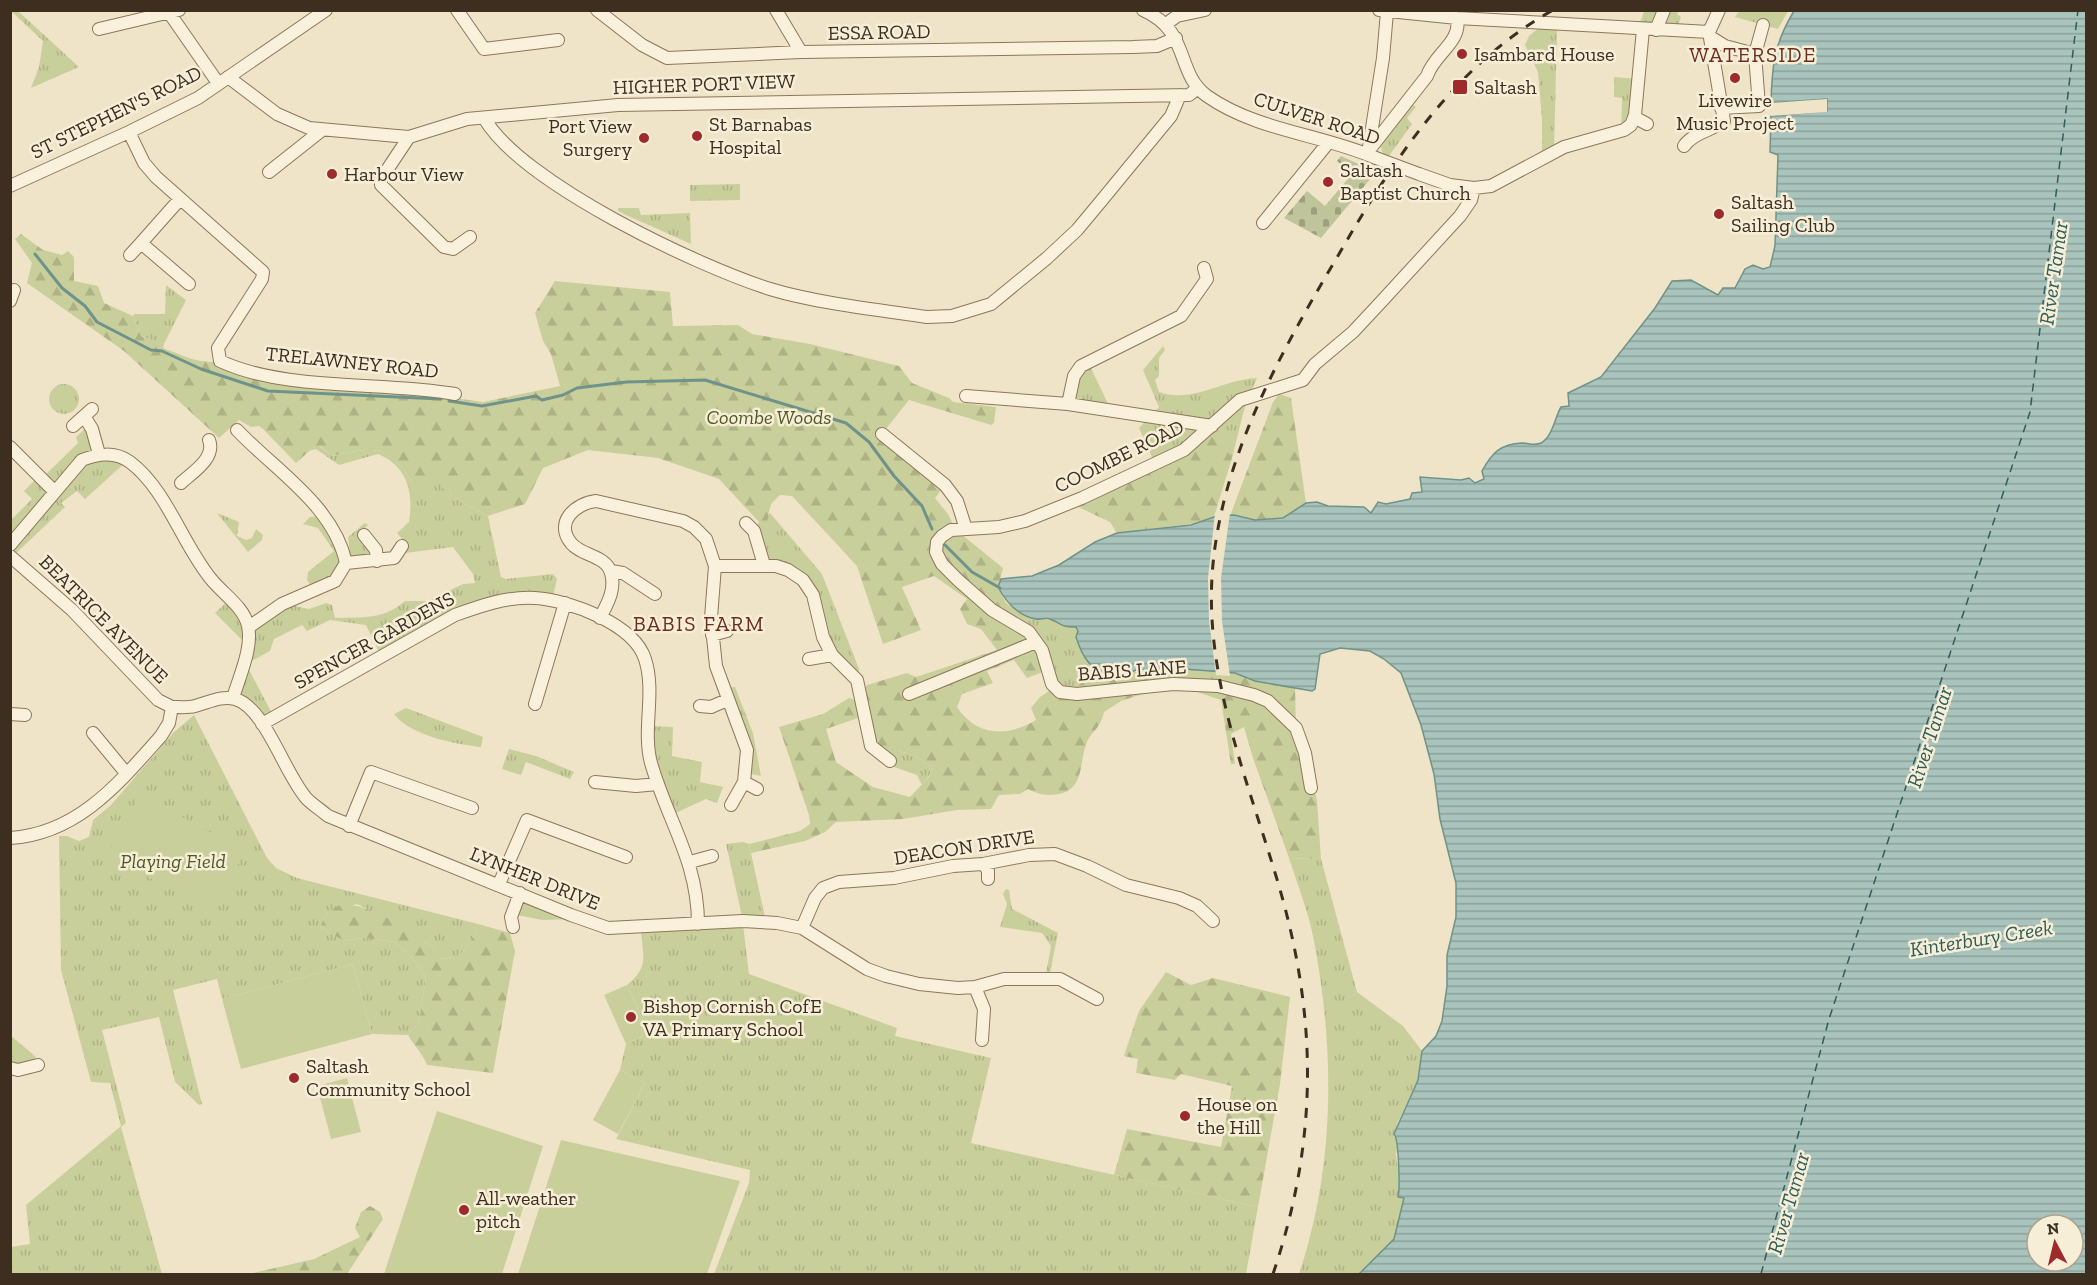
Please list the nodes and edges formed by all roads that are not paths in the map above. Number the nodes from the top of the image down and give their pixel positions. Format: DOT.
graph roads {
  1 [pos="326,10"];
  2 [pos="457,10"];
  3 [pos="597,10"];
  4 [pos="776,10"];
  5 [pos="1143,10"];
  6 [pos="1205,10"];
  7 [pos="1664,10"];
  8 [pos="1719,10"];
  9 [pos="1383,11"];
  10 [pos="174,12"];
  11 [pos="1457,18"];
  12 [pos="1166,24"];
  13 [pos="1763,25"];
  14 [pos="98,28"];
  15 [pos="1650,29"];
  16 [pos="1710,35"];
  17 [pos="1176,39"];
  18 [pos="558,40"];
  19 [pos="801,52"];
  20 [pos="1755,54"];
  21 [pos="223,80"];
  22 [pos="1198,88"];
  23 [pos="1180,95"];
  24 [pos="1721,108"];
  25 [pos="1634,117"];
  26 [pos="484,118"];
  27 [pos="1647,124"];
  28 [pos="322,129"];
  29 [pos="129,132"];
  30 [pos="409,137"];
  31 [pos="1328,143"];
  32 [pos="1684,146"];
  33 [pos="1371,153"];
  34 [pos="270,172"];
  35 [pos="10,186"];
  36 [pos="1474,188"];
  37 [pos="180,199"];
  38 [pos="1263,223"];
  39 [pos="470,237"];
  40 [pos="141,243"];
  41 [pos="129,255"];
  42 [pos="1204,268"];
  43 [pos="189,284"];
  44 [pos="448,396"];
  45 [pos="966,396"];
  46 [pos="1068,404"];
  47 [pos="73,426"];
  48 [pos="1212,426"];
  49 [pos="237,430"];
  50 [pos="882,434"];
  51 [pos="209,440"];
  52 [pos="10,447"];
  53 [pos="99,454"];
  54 [pos="181,483"];
  55 [pos="54,491"];
  56 [pos="746,523"];
  57 [pos="966,529"];
  58 [pos="364,534"];
  59 [pos="10,545"];
  60 [pos="402,546"];
  61 [pos="10,556"];
  62 [pos="377,561"];
  63 [pos="346,563"];
  64 [pos="764,565"];
  65 [pos="715,566"];
  66 [pos="611,571"];
  67 [pos="655,594"];
  68 [pos="565,603"];
  69 [pos="600,618"];
  70 [pos="249,627"];
  71 [pos="727,631"];
  72 [pos="712,635"];
  73 [pos="1036,642"];
  74 [pos="832,655"];
  75 [pos="809,659"];
  76 [pos="909,694"];
  77 [pos="233,698"];
  78 [pos="727,700"];
  79 [pos="535,704"];
  80 [pos="700,706"];
  81 [pos="172,707"];
  82 [pos="10,714"];
  83 [pos="24,715"];
  84 [pos="262,724"];
  85 [pos="93,733"];
  86 [pos="890,761"];
  87 [pos="126,773"];
  88 [pos="595,782"];
  89 [pos="744,782"];
  90 [pos="658,784"];
  91 [pos="1311,788"];
  92 [pos="757,789"];
  93 [pos="730,805"];
  94 [pos="472,808"];
  95 [pos="349,826"];
  96 [pos="10,838"];
  97 [pos="712,856"];
  98 [pos="626,857"];
  99 [pos="690,862"];
  100 [pos="983,864"];
  101 [pos="988,879"];
  102 [pos="499,884"];
  103 [pos="520,893"];
  104 [pos="1214,921"];
  105 [pos="698,924"];
  106 [pos="513,927"];
  107 [pos="802,928"];
  108 [pos="975,987"];
  109 [pos="1097,999"];
  110 [pos="982,1040"];
  111 [pos="38,1065"];
  112 [pos="10,1068"];
  1 -- 21 [label="street, ST STEPHEN'S ROAD"];
  2 -- 18 [label="street"];
  3 -- 19 [label="street, ESSA ROAD"];
  4 -- 19 [label="street"];
  5 -- 12 [label="street"];
  6 -- 12 [label="street"];
  7 -- 15 [label="street"];
  8 -- 16 [label="street"];
  9 -- 11 [label="street"];
  9 -- 33 [label="street"];
  10 -- 14 [label="street"];
  10 -- 21 [label="street, HIGHER PORT VIEW"];
  11 -- 15 [label="street"];
  11 -- 33 [label="street"];
  12 -- 17 [label="street"];
  13 -- 20 [label="street"];
  15 -- 16 [label="street"];
  15 -- 25 [label="street"];
  16 -- 20 [label="street"];
  16 -- 24 [label="street"];
  17 -- 19 [label="street, ESSA ROAD"];
  17 -- 22 [label="street"];
  20 -- 24 [label="street"];
  21 -- 28 [label="street, HIGHER PORT VIEW"];
  21 -- 29 [label="street, ST STEPHEN'S ROAD"];
  22 -- 23 [label="street, HIGHER PORT VIEW"];
  22 -- 31 [label="street, CULVER ROAD"];
  23 -- 26 [label="street, HIGHER PORT VIEW"];
  23 -- 26 [label="street"];
  24 -- 32 [label="street"];
  25 -- 27 [label="street"];
  25 -- 36 [label="street, CULVER ROAD"];
  26 -- 30 [label="street, HIGHER PORT VIEW"];
  28 -- 30 [label="street, HIGHER PORT VIEW"];
  28 -- 34 [label="street"];
  29 -- 35 [label="street, ST STEPHEN'S ROAD"];
  29 -- 37 [label="street, TRELAWNEY ROAD"];
  30 -- 39 [label="street"];
  31 -- 33 [label="street, CULVER ROAD"];
  31 -- 38 [label="street"];
  33 -- 36 [label="street, CULVER ROAD, bridge"];
  36 -- 48 [label="street, COOMBE ROAD"];
  37 -- 40 [label="street"];
  37 -- 44 [label="street, TRELAWNEY ROAD"];
  40 -- 41 [label="street"];
  40 -- 43 [label="street"];
  42 -- 46 [label="street"];
  45 -- 46 [label="street"];
  46 -- 48 [label="street"];
  47 -- 53 [label="street"];
  48 -- 57 [label="street, COOMBE ROAD"];
  49 -- 63 [label="street"];
  50 -- 57 [label="street"];
  51 -- 54 [label="street"];
  52 -- 55 [label="street"];
  53 -- 55 [label="street"];
  53 -- 70 [label="street"];
  55 -- 59 [label="street"];
  56 -- 64 [label="street"];
  57 -- 73 [label="street, BABIS LANE"];
  58 -- 62 [label="street"];
  60 -- 62 [label="street"];
  61 -- 81 [label="street, BEATRICE AVENUE"];
  62 -- 63 [label="street"];
  63 -- 70 [label="street"];
  64 -- 65 [label="street"];
  64 -- 74 [label="street"];
  65 -- 66 [label="street"];
  65 -- 72 [label="street"];
  66 -- 67 [label="street"];
  66 -- 69 [label="street"];
  68 -- 69 [label="street, SPENCER GARDENS"];
  68 -- 79 [label="street"];
  68 -- 84 [label="street, SPENCER GARDENS"];
  69 -- 90 [label="street, SPENCER GARDENS"];
  70 -- 77 [label="street"];
  71 -- 72 [label="street"];
  72 -- 78 [label="street"];
  73 -- 76 [label="street"];
  73 -- 91 [label="street, BABIS LANE"];
  74 -- 75 [label="street"];
  74 -- 86 [label="street"];
  77 -- 81 [label="street"];
  77 -- 84 [label="street, LYNHER DRIVE"];
  78 -- 80 [label="street"];
  78 -- 89 [label="street"];
  81 -- 87 [label="street"];
  82 -- 83 [label="street"];
  84 -- 95 [label="street, LYNHER DRIVE"];
  85 -- 87 [label="street"];
  87 -- 96 [label="street"];
  88 -- 90 [label="street"];
  89 -- 92 [label="street"];
  89 -- 93 [label="street"];
  90 -- 99 [label="street, SPENCER GARDENS"];
  94 -- 95 [label="street"];
  95 -- 102 [label="street, LYNHER DRIVE"];
  97 -- 99 [label="street"];
  98 -- 102 [label="street"];
  99 -- 105 [label="street, SPENCER GARDENS"];
  100 -- 101 [label="street"];
  100 -- 104 [label="street, DEACON DRIVE"];
  100 -- 107 [label="street, DEACON DRIVE"];
  102 -- 103 [label="street, LYNHER DRIVE"];
  103 -- 105 [label="street, LYNHER DRIVE"];
  103 -- 106 [label="street"];
  105 -- 107 [label="street, LYNHER DRIVE"];
  107 -- 108 [label="street, LYNHER DRIVE"];
  108 -- 109 [label="street, LYNHER DRIVE"];
  108 -- 110 [label="street"];
  111 -- 112 [label="street"];
}
